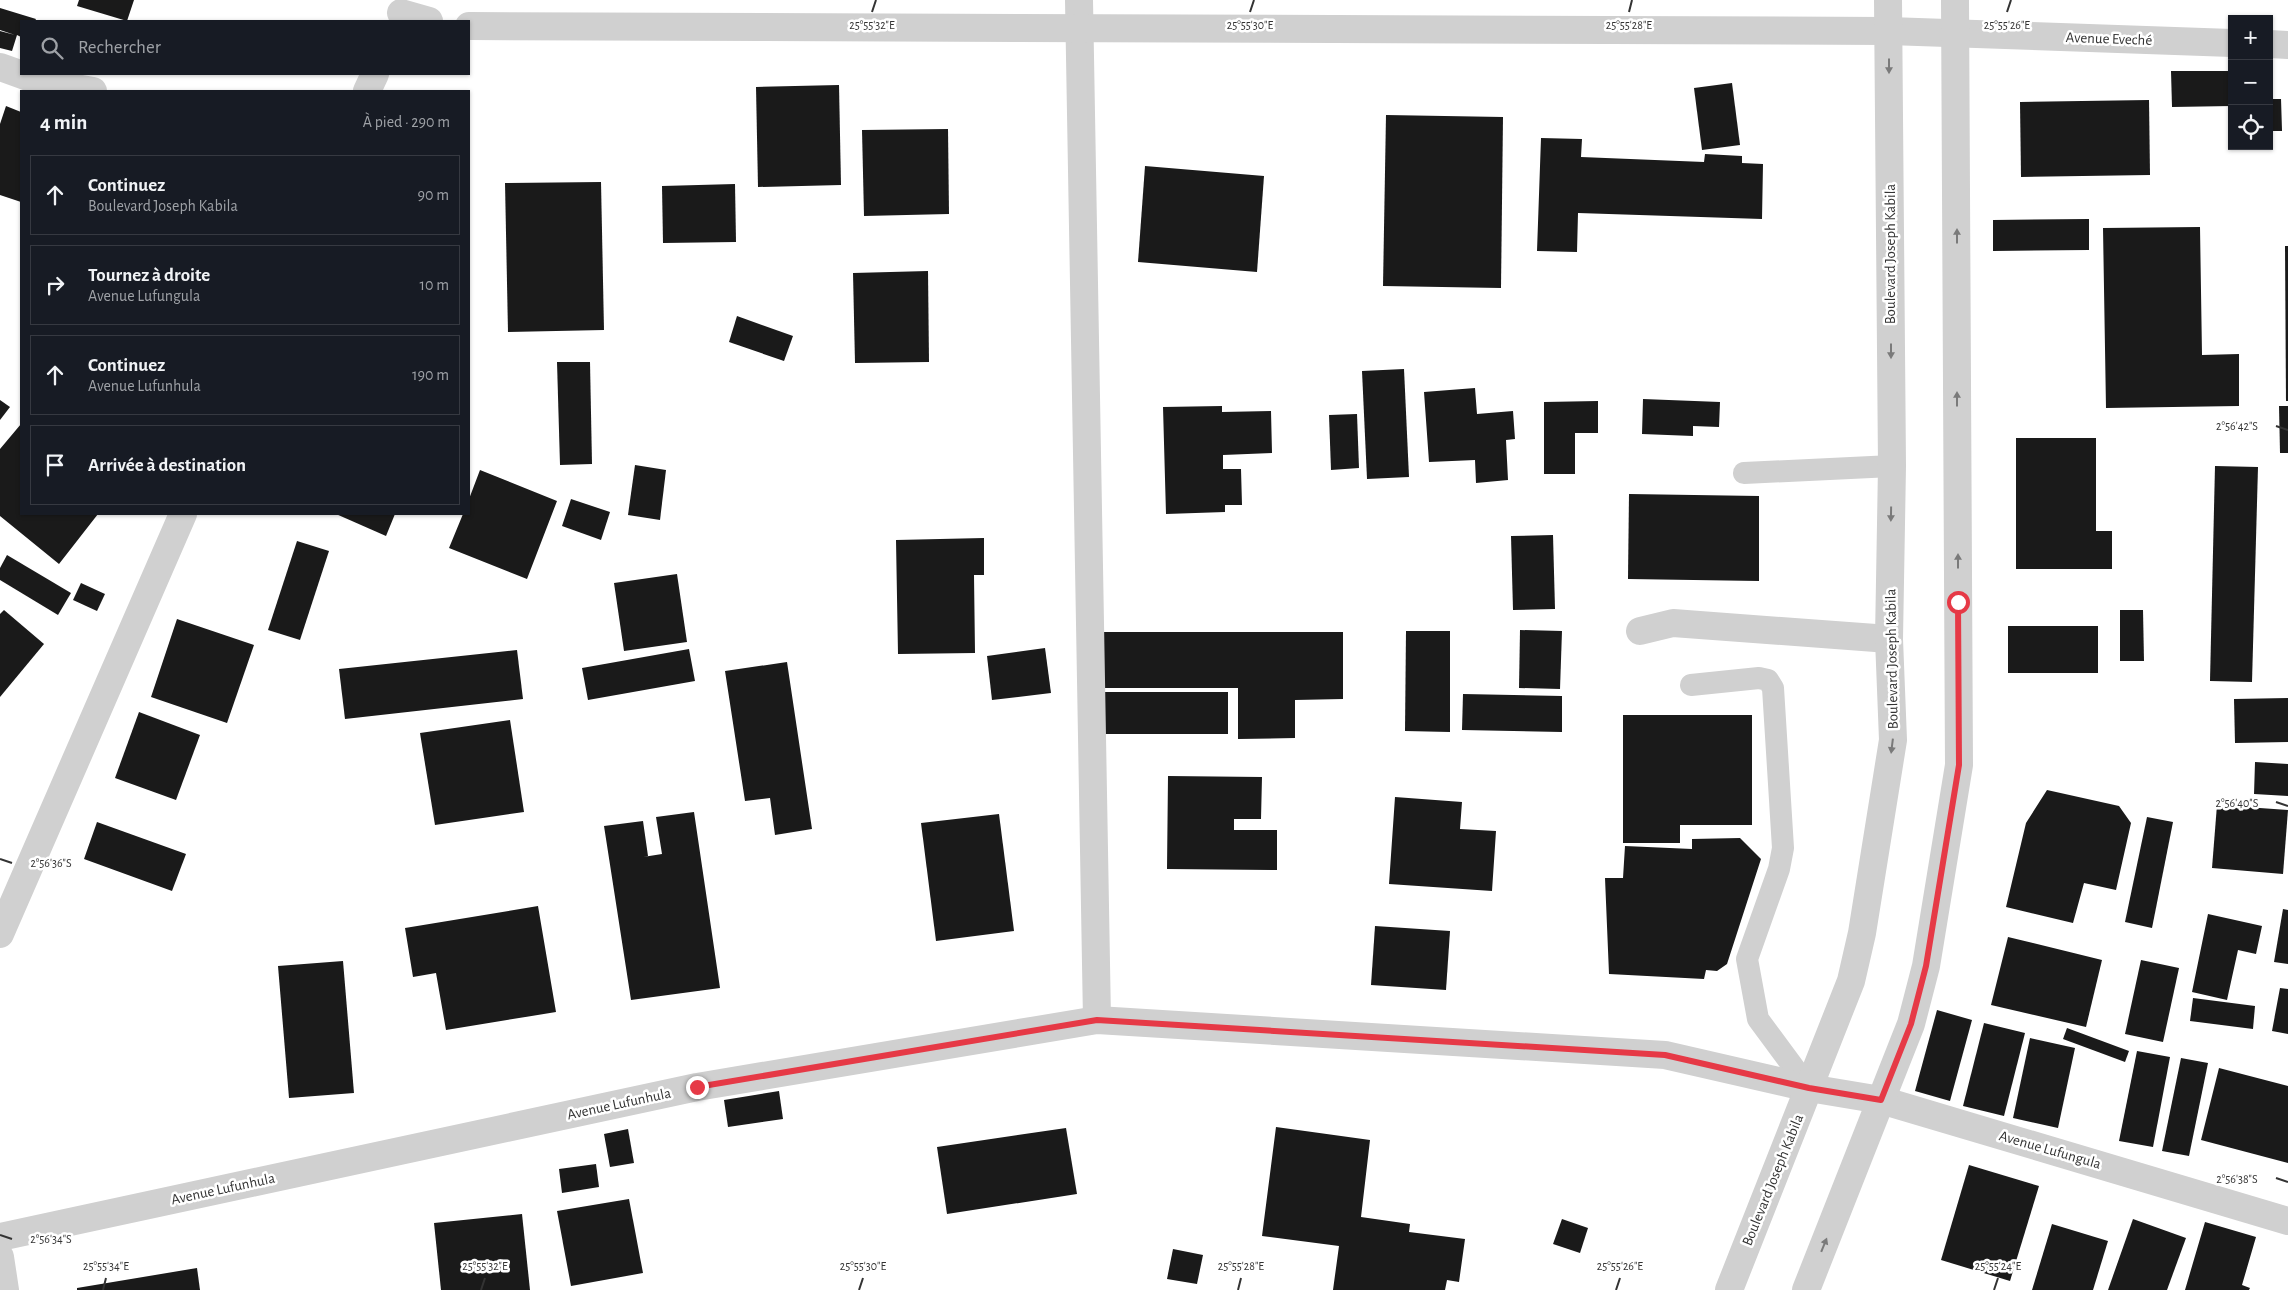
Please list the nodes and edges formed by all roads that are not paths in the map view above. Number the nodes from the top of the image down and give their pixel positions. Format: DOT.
graph roads {
  1 [pos="1079,0"];
  2 [pos="1888,0"];
  3 [pos="1956,0"];
  4 [pos="402,12"];
  5 [pos="426,20"];
  6 [pos="470,26"];
  7 [pos="1079,30"];
  8 [pos="1889,31"];
  9 [pos="1956,33"];
  10 [pos="2228,43"];
  11 [pos="2273,44"];
  12 [pos="2288,45"];
  13 [pos="0,67"];
  14 [pos="20,74"];
  15 [pos="22,75"];
  16 [pos="375,75"];
  17 [pos="87,90"];
  18 [pos="367,90"];
  19 [pos="1892,466"];
  20 [pos="1744,473"];
  21 [pos="183,515"];
  22 [pos="1640,631"];
  23 [pos="1889,639"];
  24 [pos="1692,685"];
  25 [pos="0,934"];
  26 [pos="1097,1020"];
  27 [pos="1809,1088"];
  28 [pos="1881,1100"];
  29 [pos="2288,1221"];
  30 [pos="0,1237"];
  31 [pos="0,1257"];
  32 [pos="5,1290"];
  33 [pos="1729,1290"];
  34 [pos="1806,1290"];
  1 -- 7 [label="street"];
  2 -- 8 [label="street, Boulevard Joseph Kabila"];
  3 -- 9 [label="street"];
  4 -- 5 [label="street"];
  6 -- 7 [label="street, Avenue Eveché"];
  7 -- 8 [label="street, Avenue Eveché"];
  7 -- 26 [label="street"];
  8 -- 9 [label="street, Avenue Eveché"];
  8 -- 19 [label="street, Boulevard Joseph Kabila, one-way"];
  9 -- 10 [label="street, Avenue Eveché"];
  28 -- 9 [label="street, one-way"];
  11 -- 12 [label="street"];
  13 -- 14 [label="street"];
  15 -- 17 [label="street"];
  16 -- 18 [label="street"];
  19 -- 20 [label="lane"];
  19 -- 23 [label="street, Boulevard Joseph Kabila, one-way"];
  21 -- 25 [label="street"];
  22 -- 23 [label="street"];
  23 -- 27 [label="street, Boulevard Joseph Kabila, one-way"];
  24 -- 27 [label="lane"];
  26 -- 27 [label="street, Avenue Lufunhula"];
  26 -- 30 [label="street, Avenue Lufunhula"];
  27 -- 28 [label="street, Avenue Lufungula"];
  27 -- 33 [label="street, Boulevard Joseph Kabila"];
  28 -- 29 [label="street, Avenue Lufungula"];
  34 -- 28 [label="street, one-way"];
  31 -- 32 [label="street"];
}
